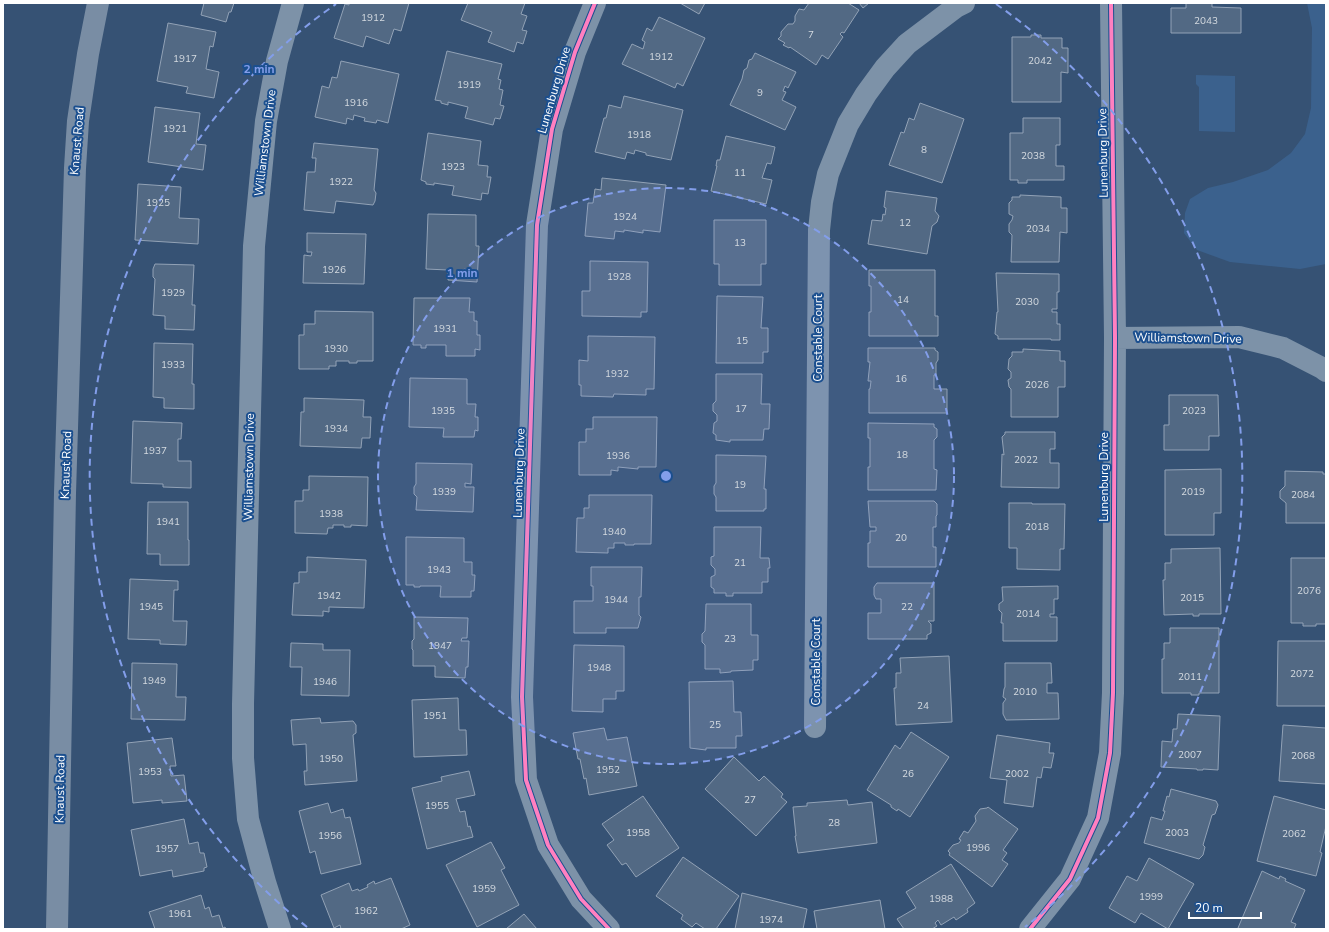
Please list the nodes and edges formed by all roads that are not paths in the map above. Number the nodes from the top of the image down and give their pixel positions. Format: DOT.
graph roads {
  1 [pos="98,3"];
  2 [pos="293,3"];
  3 [pos="595,3"];
  4 [pos="964,3"];
  5 [pos="1111,3"];
  6 [pos="1115,338"];
  7 [pos="1326,371"];
  8 [pos="815,727"];
  9 [pos="57,929"];
  10 [pos="280,929"];
  11 [pos="608,929"];
  12 [pos="1030,929"];
  1 -- 9 [label="main road, Knaust Road"];
  2 -- 10 [label="street, Williamstown Drive"];
  3 -- 11 [label="street, Lunenburg Drive"];
  4 -- 8 [label="street, Constable Court"];
  5 -- 6 [label="street, Lunenburg Drive"];
  6 -- 7 [label="street, Williamstown Drive"];
  6 -- 12 [label="street, Lunenburg Drive"];
}
